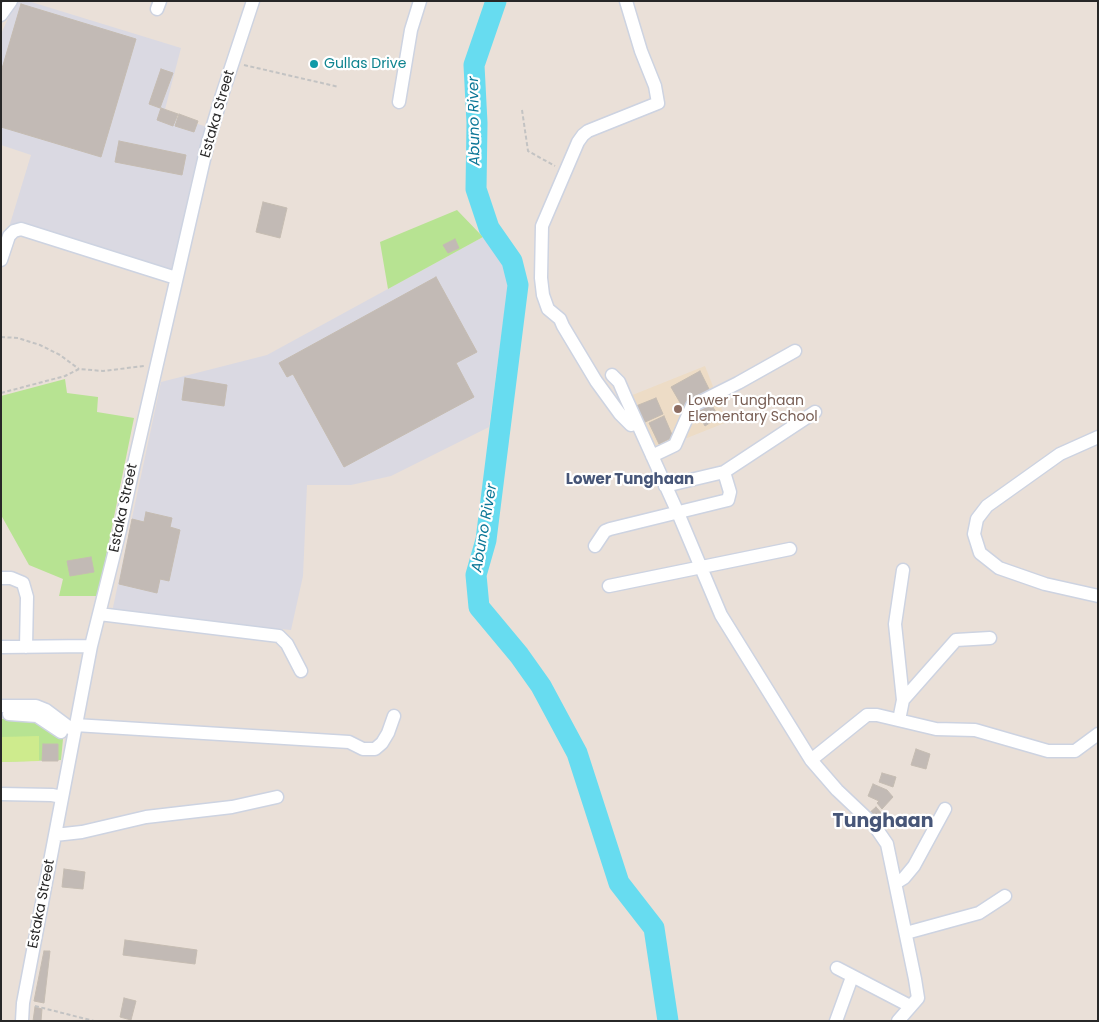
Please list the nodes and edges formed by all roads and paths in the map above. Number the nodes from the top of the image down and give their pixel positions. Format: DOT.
graph roads {
  1 [pos="11,1"];
  2 [pos="253,1"];
  3 [pos="420,1"];
  4 [pos="626,1"];
  5 [pos="1,15"];
  6 [pos="233,62"];
  7 [pos="339,87"];
  8 [pos="399,102"];
  9 [pos="522,110"];
  10 [pos="566,172"];
  11 [pos="1,260"];
  12 [pos="176,278"];
  13 [pos="1,337"];
  14 [pos="795,351"];
  15 [pos="156,364"];
  16 [pos="79,369"];
  17 [pos="612,375"];
  18 [pos="1,393"];
  19 [pos="815,412"];
  20 [pos="637,423"];
  21 [pos="1098,436"];
  22 [pos="652,456"];
  23 [pos="724,472"];
  24 [pos="665,486"];
  25 [pos="678,513"];
  26 [pos="595,546"];
  27 [pos="790,549"];
  28 [pos="700,569"];
  29 [pos="903,570"];
  30 [pos="1,578"];
  31 [pos="609,586"];
  32 [pos="1098,596"];
  33 [pos="99,614"];
  34 [pos="990,638"];
  35 [pos="91,646"];
  36 [pos="1,647"];
  37 [pos="26,647"];
  38 [pos="301,671"];
  39 [pos="903,700"];
  40 [pos="1,706"];
  41 [pos="37,711"];
  42 [pos="1,714"];
  43 [pos="394,716"];
  44 [pos="899,720"];
  45 [pos="74,732"];
  46 [pos="1098,734"];
  47 [pos="810,760"];
  48 [pos="1,794"];
  49 [pos="62,797"];
  50 [pos="277,797"];
  51 [pos="945,809"];
  52 [pos="55,835"];
  53 [pos="896,883"];
  54 [pos="1005,896"];
  55 [pos="906,933"];
  56 [pos="837,968"];
  57 [pos="852,976"];
  58 [pos="23,1003"];
  59 [pos="910,1006"];
  60 [pos="22,1021"];
  61 [pos="94,1021"];
  62 [pos="836,1021"];
  63 [pos="898,1021"];
  1 -- 5 [label="street"];
  2 -- 6 [label="street, Estaka Street"];
  3 -- 8 [label="street"];
  4 -- 10 [label="street"];
  6 -- 7 [label="path"];
  6 -- 12 [label="street, Estaka Street"];
  9 -- 10 [label="path"];
  10 -- 20 [label="street"];
  11 -- 12 [label="street"];
  12 -- 15 [label="street, Estaka Street"];
  13 -- 16 [label="path"];
  14 -- 22 [label="street"];
  15 -- 16 [label="path"];
  15 -- 33 [label="street, Estaka Street"];
  16 -- 18 [label="path"];
  17 -- 20 [label="street"];
  19 -- 23 [label="street"];
  20 -- 22 [label="street"];
  21 -- 32 [label="street"];
  22 -- 24 [label="street"];
  23 -- 24 [label="street"];
  23 -- 25 [label="street"];
  24 -- 25 [label="street"];
  25 -- 26 [label="street"];
  25 -- 28 [label="street"];
  27 -- 28 [label="street"];
  28 -- 31 [label="street"];
  28 -- 47 [label="street"];
  29 -- 39 [label="street"];
  30 -- 37 [label="street"];
  33 -- 35 [label="street, Estaka Street"];
  33 -- 38 [label="street"];
  34 -- 39 [label="street"];
  35 -- 37 [label="street"];
  35 -- 45 [label="street, Estaka Street"];
  36 -- 37 [label="street"];
  39 -- 44 [label="street"];
  40 -- 41 [label="street"];
  41 -- 42 [label="street"];
  41 -- 45 [label="street"];
  43 -- 45 [label="street"];
  44 -- 46 [label="street"];
  44 -- 47 [label="street"];
  45 -- 49 [label="street, Estaka Street"];
  47 -- 53 [label="street"];
  48 -- 49 [label="street"];
  49 -- 52 [label="street, Estaka Street"];
  50 -- 52 [label="street"];
  51 -- 53 [label="street"];
  52 -- 58 [label="street, Estaka Street"];
  53 -- 55 [label="street"];
  54 -- 55 [label="street"];
  55 -- 59 [label="street"];
  56 -- 57 [label="street"];
  57 -- 59 [label="street"];
  57 -- 62 [label="street"];
  58 -- 60 [label="street, Estaka Street"];
  58 -- 61 [label="path"];
  59 -- 63 [label="street"];
}
